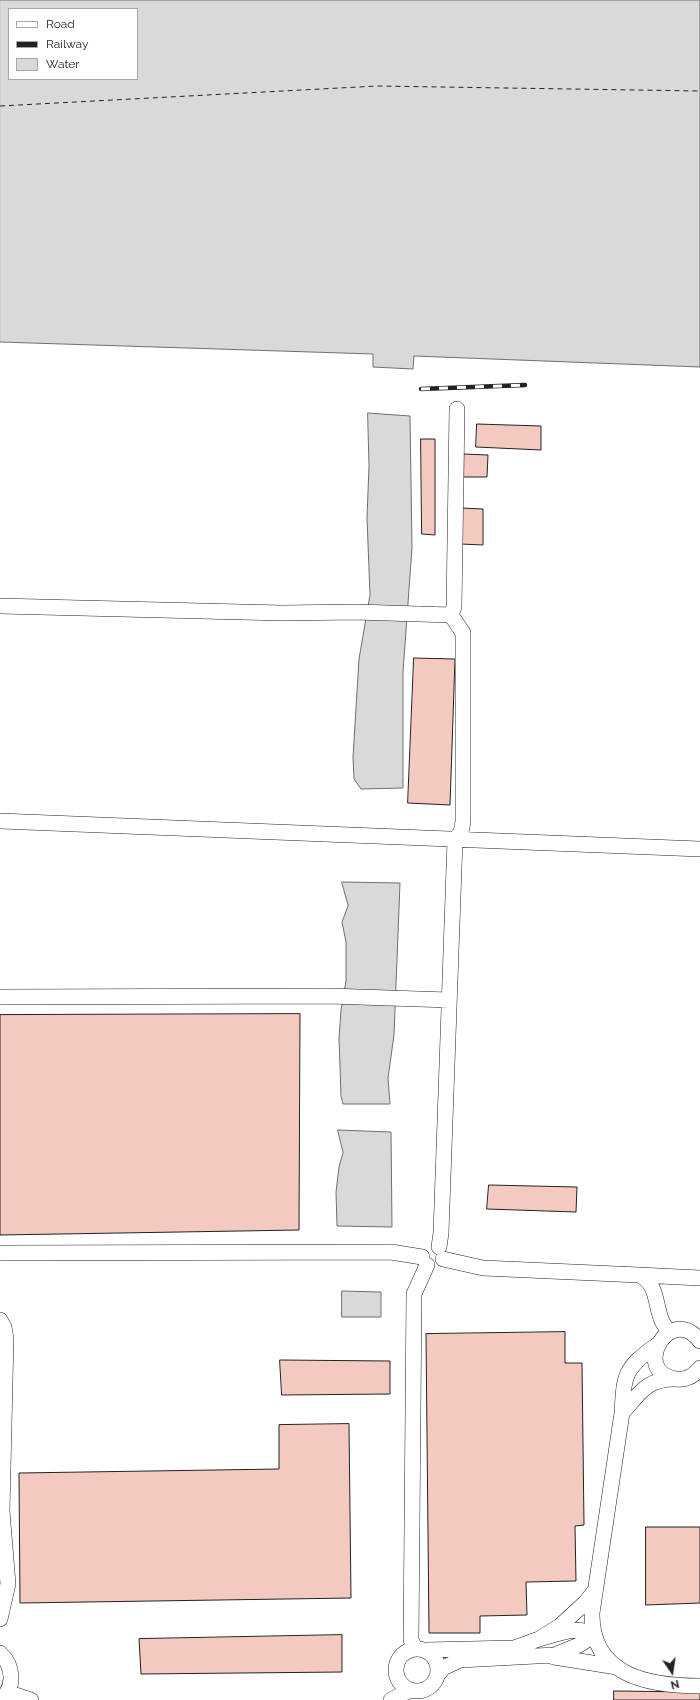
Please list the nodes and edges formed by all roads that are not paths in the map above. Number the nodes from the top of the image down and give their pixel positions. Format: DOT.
graph roads {
  1 [pos="457,409"];
  2 [pos="0,606"];
  3 [pos="451,615"];
  4 [pos="0,821"];
  5 [pos="455,840"];
  6 [pos="700,849"];
  7 [pos="0,997"];
  8 [pos="450,1000"];
  9 [pos="0,1253"];
  10 [pos="441,1253"];
  11 [pos="424,1261"];
  12 [pos="639,1275"];
  13 [pos="700,1278"];
  14 [pos="0,1320"];
  15 [pos="669,1332"];
  16 [pos="696,1336"];
  17 [pos="657,1345"];
  18 [pos="700,1368"];
  19 [pos="676,1379"];
  20 [pos="622,1414"];
  21 [pos="596,1588"];
  22 [pos="0,1619"];
  23 [pos="594,1635"];
  24 [pos="539,1639"];
  25 [pos="421,1649"];
  26 [pos="0,1653"];
  27 [pos="543,1656"];
  28 [pos="617,1667"];
  29 [pos="437,1676"];
  30 [pos="700,1686"];
  31 [pos="410,1690"];
  32 [pos="4,1696"];
  33 [pos="31,1700"];
  34 [pos="391,1700"];
  1 -- 3 [label="street"];
  2 -- 3 [label="street"];
  3 -- 5 [label="street"];
  4 -- 5 [label="street"];
  5 -- 6 [label="street"];
  5 -- 8 [label="street"];
  7 -- 8 [label="street"];
  8 -- 10 [label="street"];
  9 -- 11 [label="street"];
  10 -- 11 [label="street"];
  10 -- 12 [label="street"];
  11 -- 25 [label="street"];
  12 -- 13 [label="street"];
  12 -- 15 [label="street"];
  14 -- 22 [label="street"];
  15 -- 16 [label="street"];
  15 -- 17 [label="street"];
  17 -- 19 [label="street"];
  17 -- 20 [label="street"];
  18 -- 19 [label="street"];
  19 -- 20 [label="street"];
  20 -- 21 [label="street"];
  21 -- 23 [label="street"];
  21 -- 24 [label="street"];
  23 -- 24 [label="street"];
  23 -- 27 [label="street"];
  23 -- 28 [label="street"];
  24 -- 25 [label="street"];
  25 -- 29 [label="street"];
  25 -- 31 [label="street"];
  26 -- 32 [label="street"];
  27 -- 28 [label="street"];
  27 -- 29 [label="street"];
  28 -- 30 [label="street"];
  29 -- 31 [label="street"];
  31 -- 34 [label="street"];
  32 -- 33 [label="street"];
}
